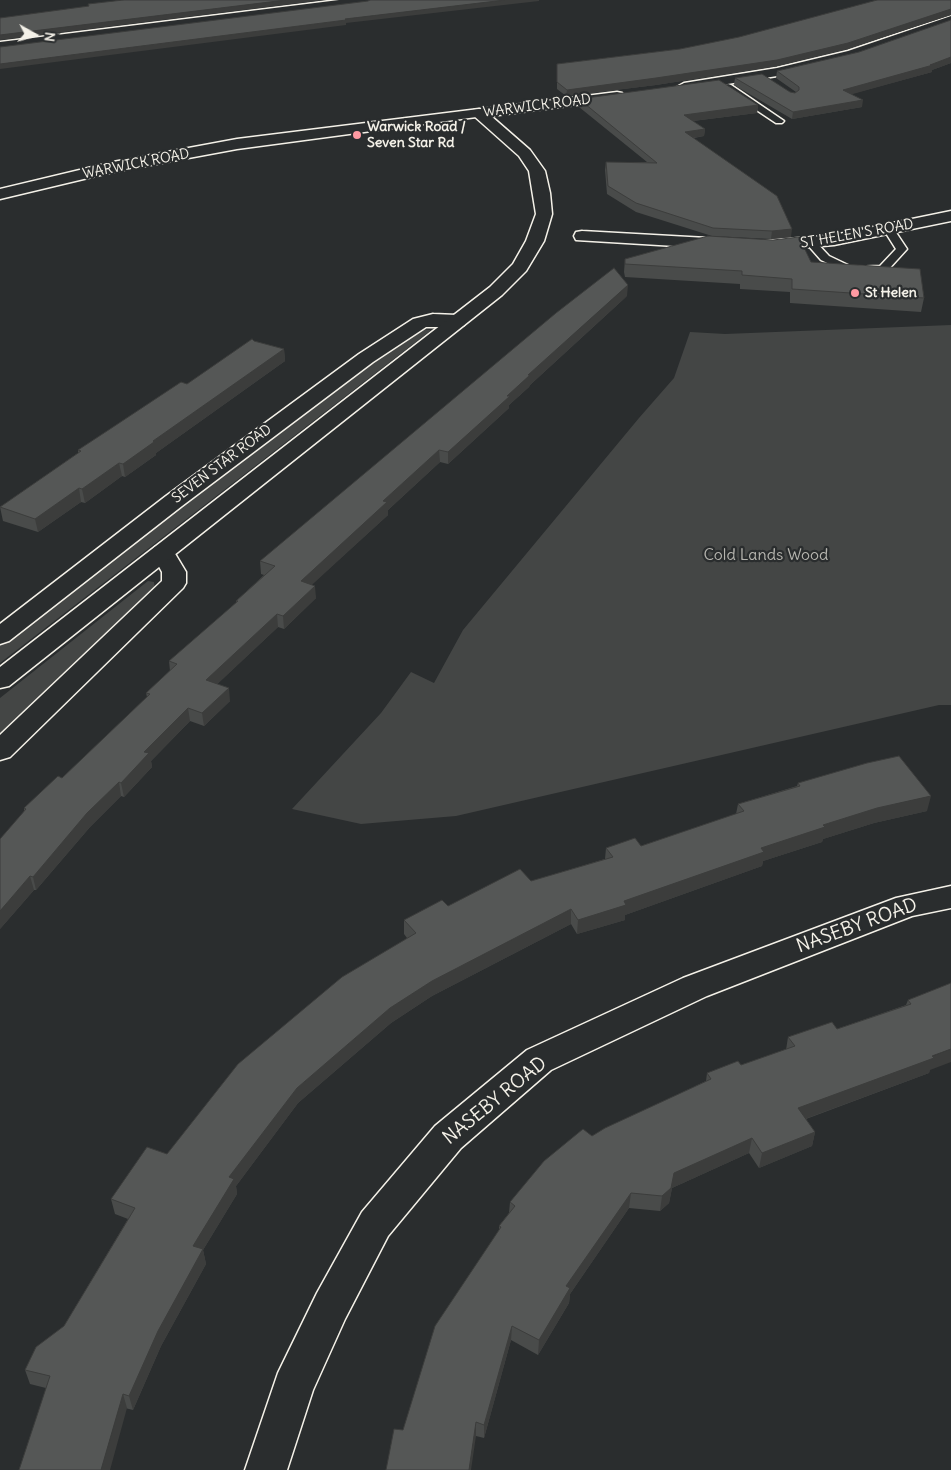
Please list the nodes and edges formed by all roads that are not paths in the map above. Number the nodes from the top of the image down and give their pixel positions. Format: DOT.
graph roads {
  1 [pos="368,0"];
  2 [pos="951,20"];
  3 [pos="0,46"];
  4 [pos="761,74"];
  5 [pos="719,81"];
  6 [pos="776,84"];
  7 [pos="675,88"];
  8 [pos="631,94"];
  9 [pos="594,99"];
  10 [pos="479,113"];
  11 [pos="528,119"];
  12 [pos="778,120"];
  13 [pos="521,132"];
  14 [pos="525,152"];
  15 [pos="0,194"];
  16 [pos="951,216"];
  17 [pos="889,230"];
  18 [pos="582,235"];
  19 [pos="811,243"];
  20 [pos="457,321"];
  21 [pos="163,552"];
  22 [pos="0,636"];
  23 [pos="0,680"];
  24 [pos="0,752"];
  25 [pos="951,897"];
  26 [pos="266,1470"];
  1 -- 3 [label="main road"];
  2 -- 4 [label="main road"];
  4 -- 5 [label="main road"];
  4 -- 6 [label="lane"];
  5 -- 7 [label="main road"];
  5 -- 12 [label="lane"];
  8 -- 9 [label="main road, WARWICK ROAD"];
  9 -- 10 [label="main road, WARWICK ROAD"];
  9 -- 11 [label="main road"];
  10 -- 14 [label="main road, SEVEN STAR ROAD"];
  10 -- 15 [label="main road, WARWICK ROAD"];
  13 -- 14 [label="main road, SEVEN STAR ROAD"];
  14 -- 20 [label="main road, SEVEN STAR ROAD"];
  16 -- 17 [label="main road, ST HELEN'S ROAD"];
  17 -- 19 [label="main road, ST HELEN'S ROAD"];
  17 -- 19 [label="lane"];
  18 -- 19 [label="main road, ST HELEN'S ROAD"];
  20 -- 21 [label="main road, SEVEN STAR ROAD"];
  20 -- 22 [label="main road, SEVEN STAR ROAD"];
  21 -- 23 [label="main road, SEVEN STAR ROAD"];
  21 -- 24 [label="main road"];
  25 -- 26 [label="main road, NASEBY ROAD"];
}
